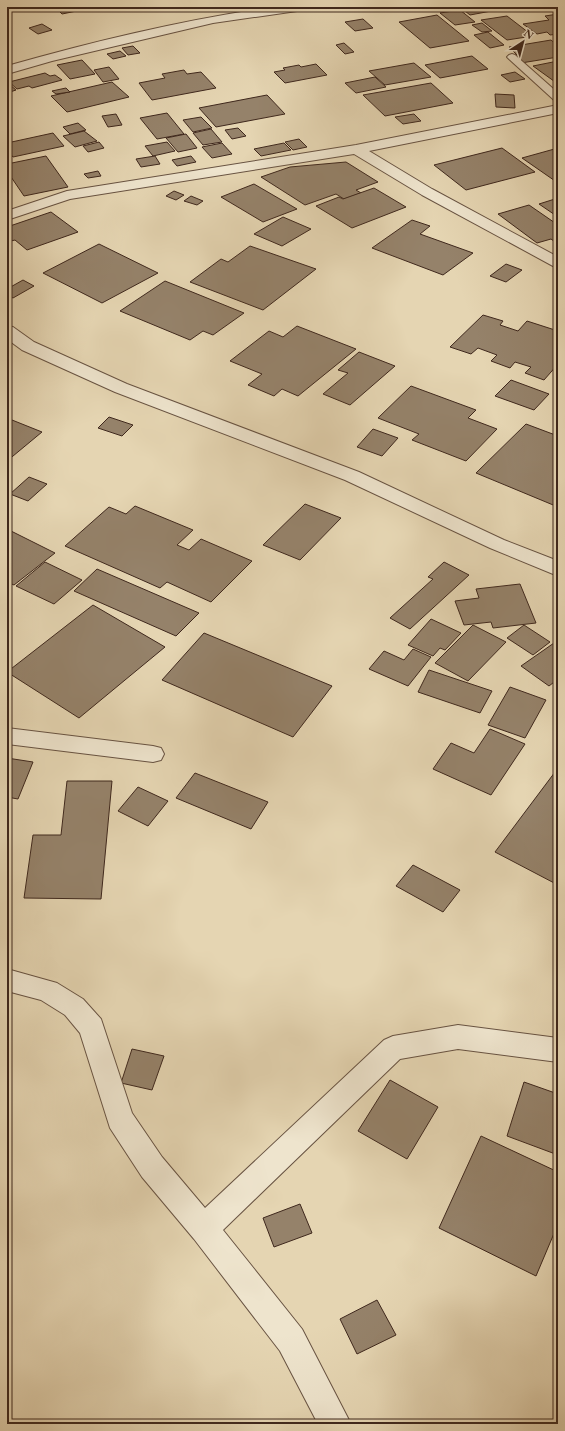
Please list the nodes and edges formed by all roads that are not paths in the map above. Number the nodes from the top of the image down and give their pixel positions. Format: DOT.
graph roads {
  1 [pos="297,7"];
  2 [pos="512,57"];
  3 [pos="7,70"];
  4 [pos="558,98"];
  5 [pos="558,109"];
  6 [pos="356,149"];
  7 [pos="7,216"];
  8 [pos="558,263"];
  9 [pos="7,331"];
  10 [pos="558,569"];
  11 [pos="7,736"];
  12 [pos="153,754"];
  13 [pos="7,980"];
  14 [pos="558,1050"];
  15 [pos="204,1228"];
  16 [pos="335,1424"];
  1 -- 3 [label="street"];
  2 -- 4 [label="lane"];
  5 -- 6 [label="street"];
  6 -- 7 [label="street"];
  6 -- 8 [label="street"];
  9 -- 10 [label="street"];
  11 -- 12 [label="street"];
  13 -- 15 [label="street"];
  14 -- 15 [label="street"];
  15 -- 16 [label="street"];
}
